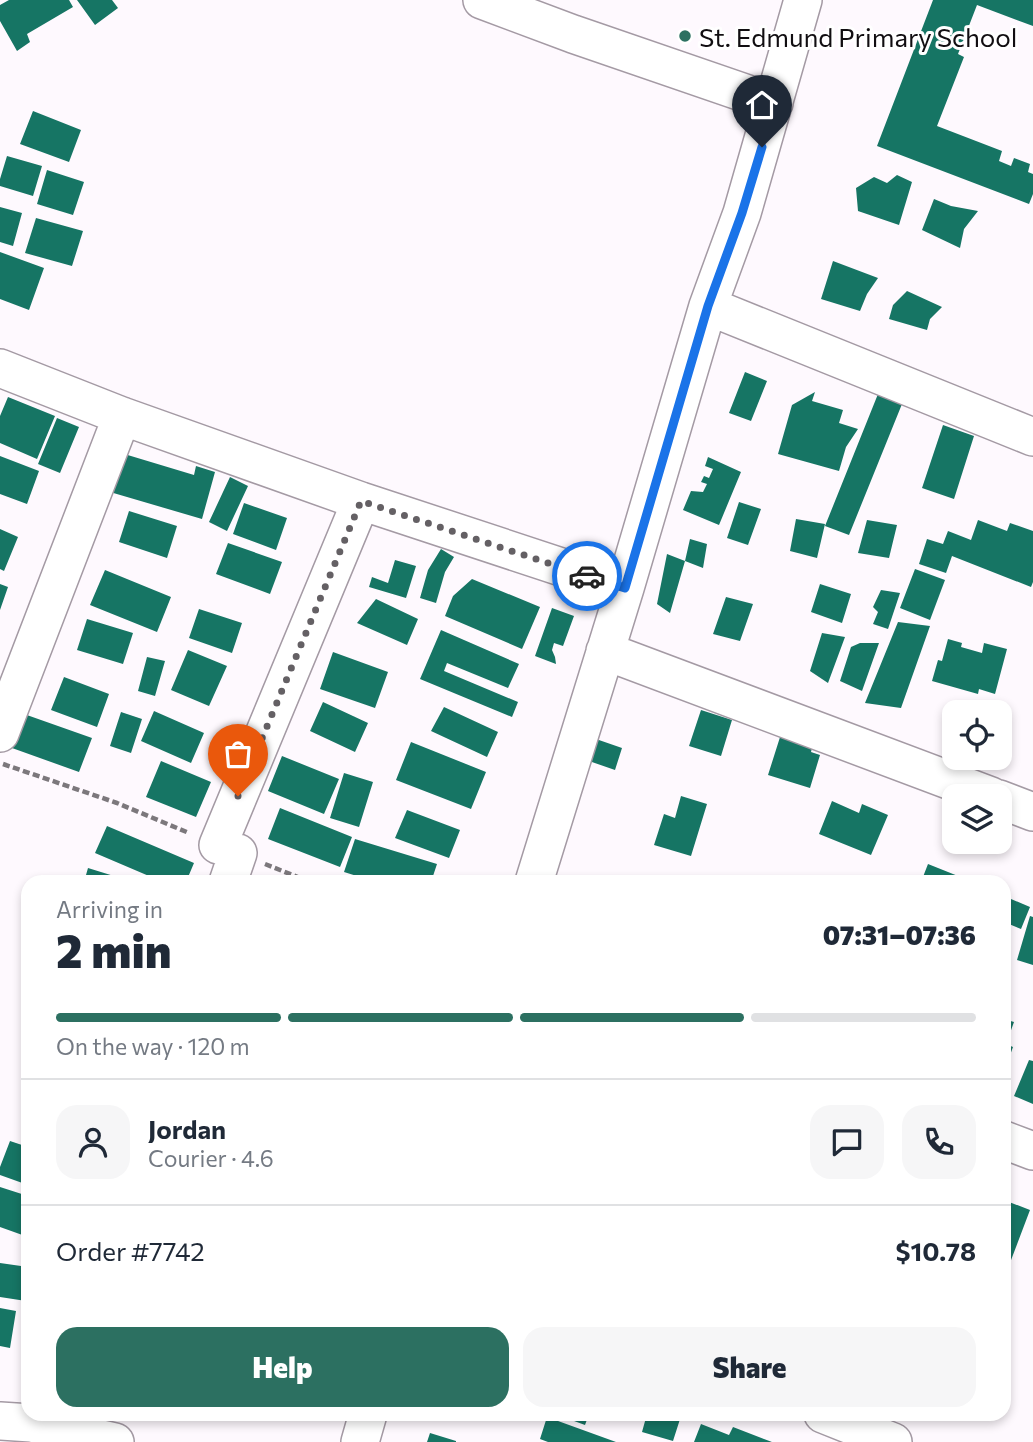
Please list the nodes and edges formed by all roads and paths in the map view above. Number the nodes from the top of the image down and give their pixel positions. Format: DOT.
graph roads {
  1 [pos="482,0"];
  2 [pos="803,0"];
  3 [pos="774,103"];
  4 [pos="708,306"];
  5 [pos="0,368"];
  6 [pos="122,416"];
  7 [pos="1033,437"];
  8 [pos="361,501"];
  9 [pos="625,588"];
  10 [pos="606,651"];
  11 [pos="0,733"];
  12 [pos="0,763"];
  13 [pos="959,784"];
  14 [pos="1012,804"];
  15 [pos="1033,812"];
  16 [pos="228,860"];
  17 [pos="284,875"];
  18 [pos="536,875"];
  19 [pos="1011,1143"];
  20 [pos="1033,1152"];
  21 [pos="30,1421"];
  22 [pos="366,1421"];
  23 [pos="840,1421"];
  24 [pos="115,1442"];
  25 [pos="360,1442"];
  26 [pos="893,1442"];
  1 -- 3 [label="street"];
  2 -- 3 [label="street"];
  3 -- 4 [label="street"];
  4 -- 7 [label="street"];
  4 -- 9 [label="street"];
  5 -- 6 [label="street"];
  6 -- 8 [label="street"];
  6 -- 11 [label="street"];
  8 -- 9 [label="street"];
  8 -- 16 [label="street"];
  9 -- 10 [label="street"];
  10 -- 13 [label="street"];
  10 -- 18 [label="street"];
  12 -- 16 [label="path"];
  14 -- 15 [label="street"];
  16 -- 17 [label="path"];
  19 -- 20 [label="street"];
  21 -- 24 [label="street"];
  22 -- 25 [label="street"];
  23 -- 26 [label="street"];
}
